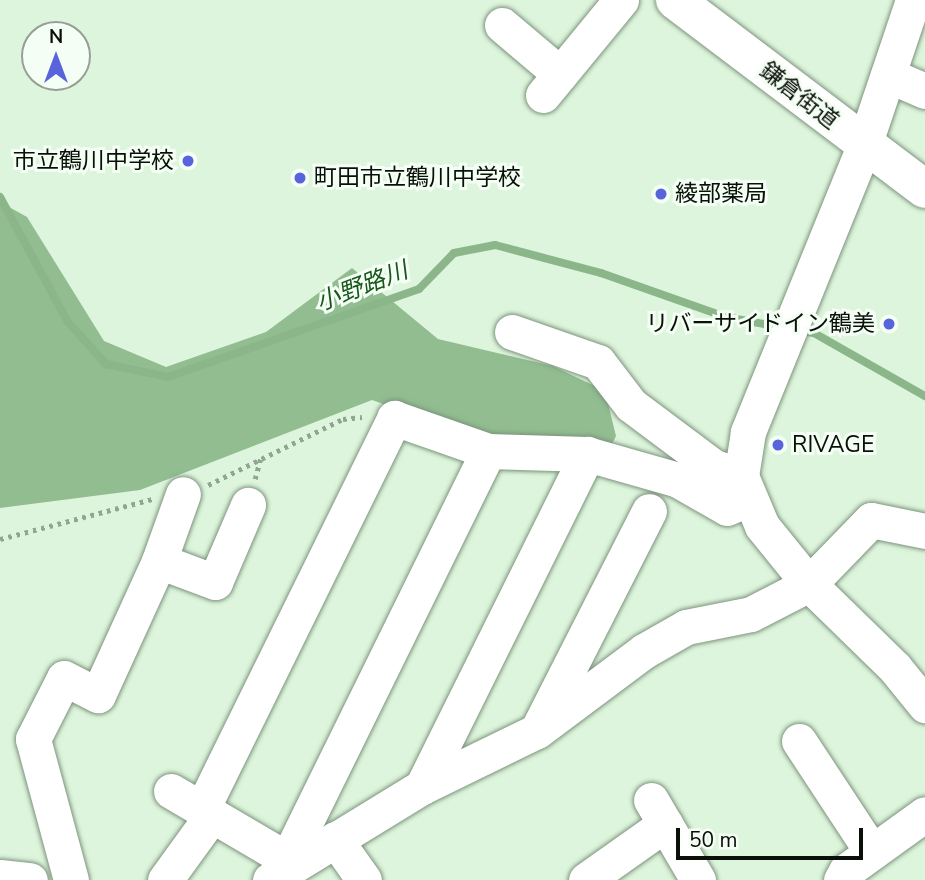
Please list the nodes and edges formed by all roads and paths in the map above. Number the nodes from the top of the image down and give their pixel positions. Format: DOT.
graph roads {
  1 [pos="621,0"];
  2 [pos="675,0"];
  3 [pos="913,0"];
  4 [pos="502,25"];
  5 [pos="888,75"];
  6 [pos="925,91"];
  7 [pos="864,146"];
  8 [pos="925,189"];
  9 [pos="512,332"];
  10 [pos="343,419"];
  11 [pos="488,451"];
  12 [pos="587,454"];
  13 [pos="261,457"];
  14 [pos="262,467"];
  15 [pos="744,488"];
  16 [pos="183,494"];
  17 [pos="248,505"];
  18 [pos="649,512"];
  19 [pos="925,531"];
  20 [pos="0,538"];
  21 [pos="159,561"];
  22 [pos="809,584"];
  23 [pos="925,705"];
  24 [pos="537,731"];
  25 [pos="799,741"];
  26 [pos="422,787"];
  27 [pos="171,791"];
  28 [pos="207,812"];
  29 [pos="925,814"];
  30 [pos="335,839"];
  31 [pos="872,852"];
  32 [pos="279,870"];
  33 [pos="0,877"];
  34 [pos="30,880"];
  35 [pos="71,880"];
  36 [pos="165,880"];
  37 [pos="364,880"];
  38 [pos="586,880"];
  39 [pos="698,880"];
  40 [pos="841,880"];
  1 -- 4 [label="street"];
  2 -- 7 [label="main road, 鎌倉街道"];
  3 -- 5 [label="street"];
  5 -- 6 [label="street"];
  5 -- 7 [label="street"];
  7 -- 8 [label="main road, 鎌倉街道"];
  7 -- 15 [label="street"];
  9 -- 15 [label="street"];
  10 -- 13 [label="path"];
  11 -- 12 [label="street"];
  11 -- 28 [label="street"];
  11 -- 32 [label="street"];
  12 -- 15 [label="street"];
  12 -- 26 [label="street"];
  13 -- 14 [label="path"];
  13 -- 16 [label="path"];
  15 -- 22 [label="street"];
  16 -- 20 [label="path"];
  16 -- 21 [label="street"];
  17 -- 21 [label="street"];
  18 -- 24 [label="street"];
  19 -- 22 [label="street"];
  21 -- 35 [label="street"];
  22 -- 23 [label="street"];
  22 -- 24 [label="street"];
  24 -- 26 [label="street"];
  25 -- 31 [label="street"];
  26 -- 30 [label="street"];
  27 -- 28 [label="street"];
  28 -- 32 [label="street"];
  28 -- 36 [label="street"];
  29 -- 31 [label="street"];
  30 -- 32 [label="street"];
  30 -- 37 [label="street"];
  31 -- 40 [label="street"];
  33 -- 34 [label="street"];
  38 -- 39 [label="street"];
}
